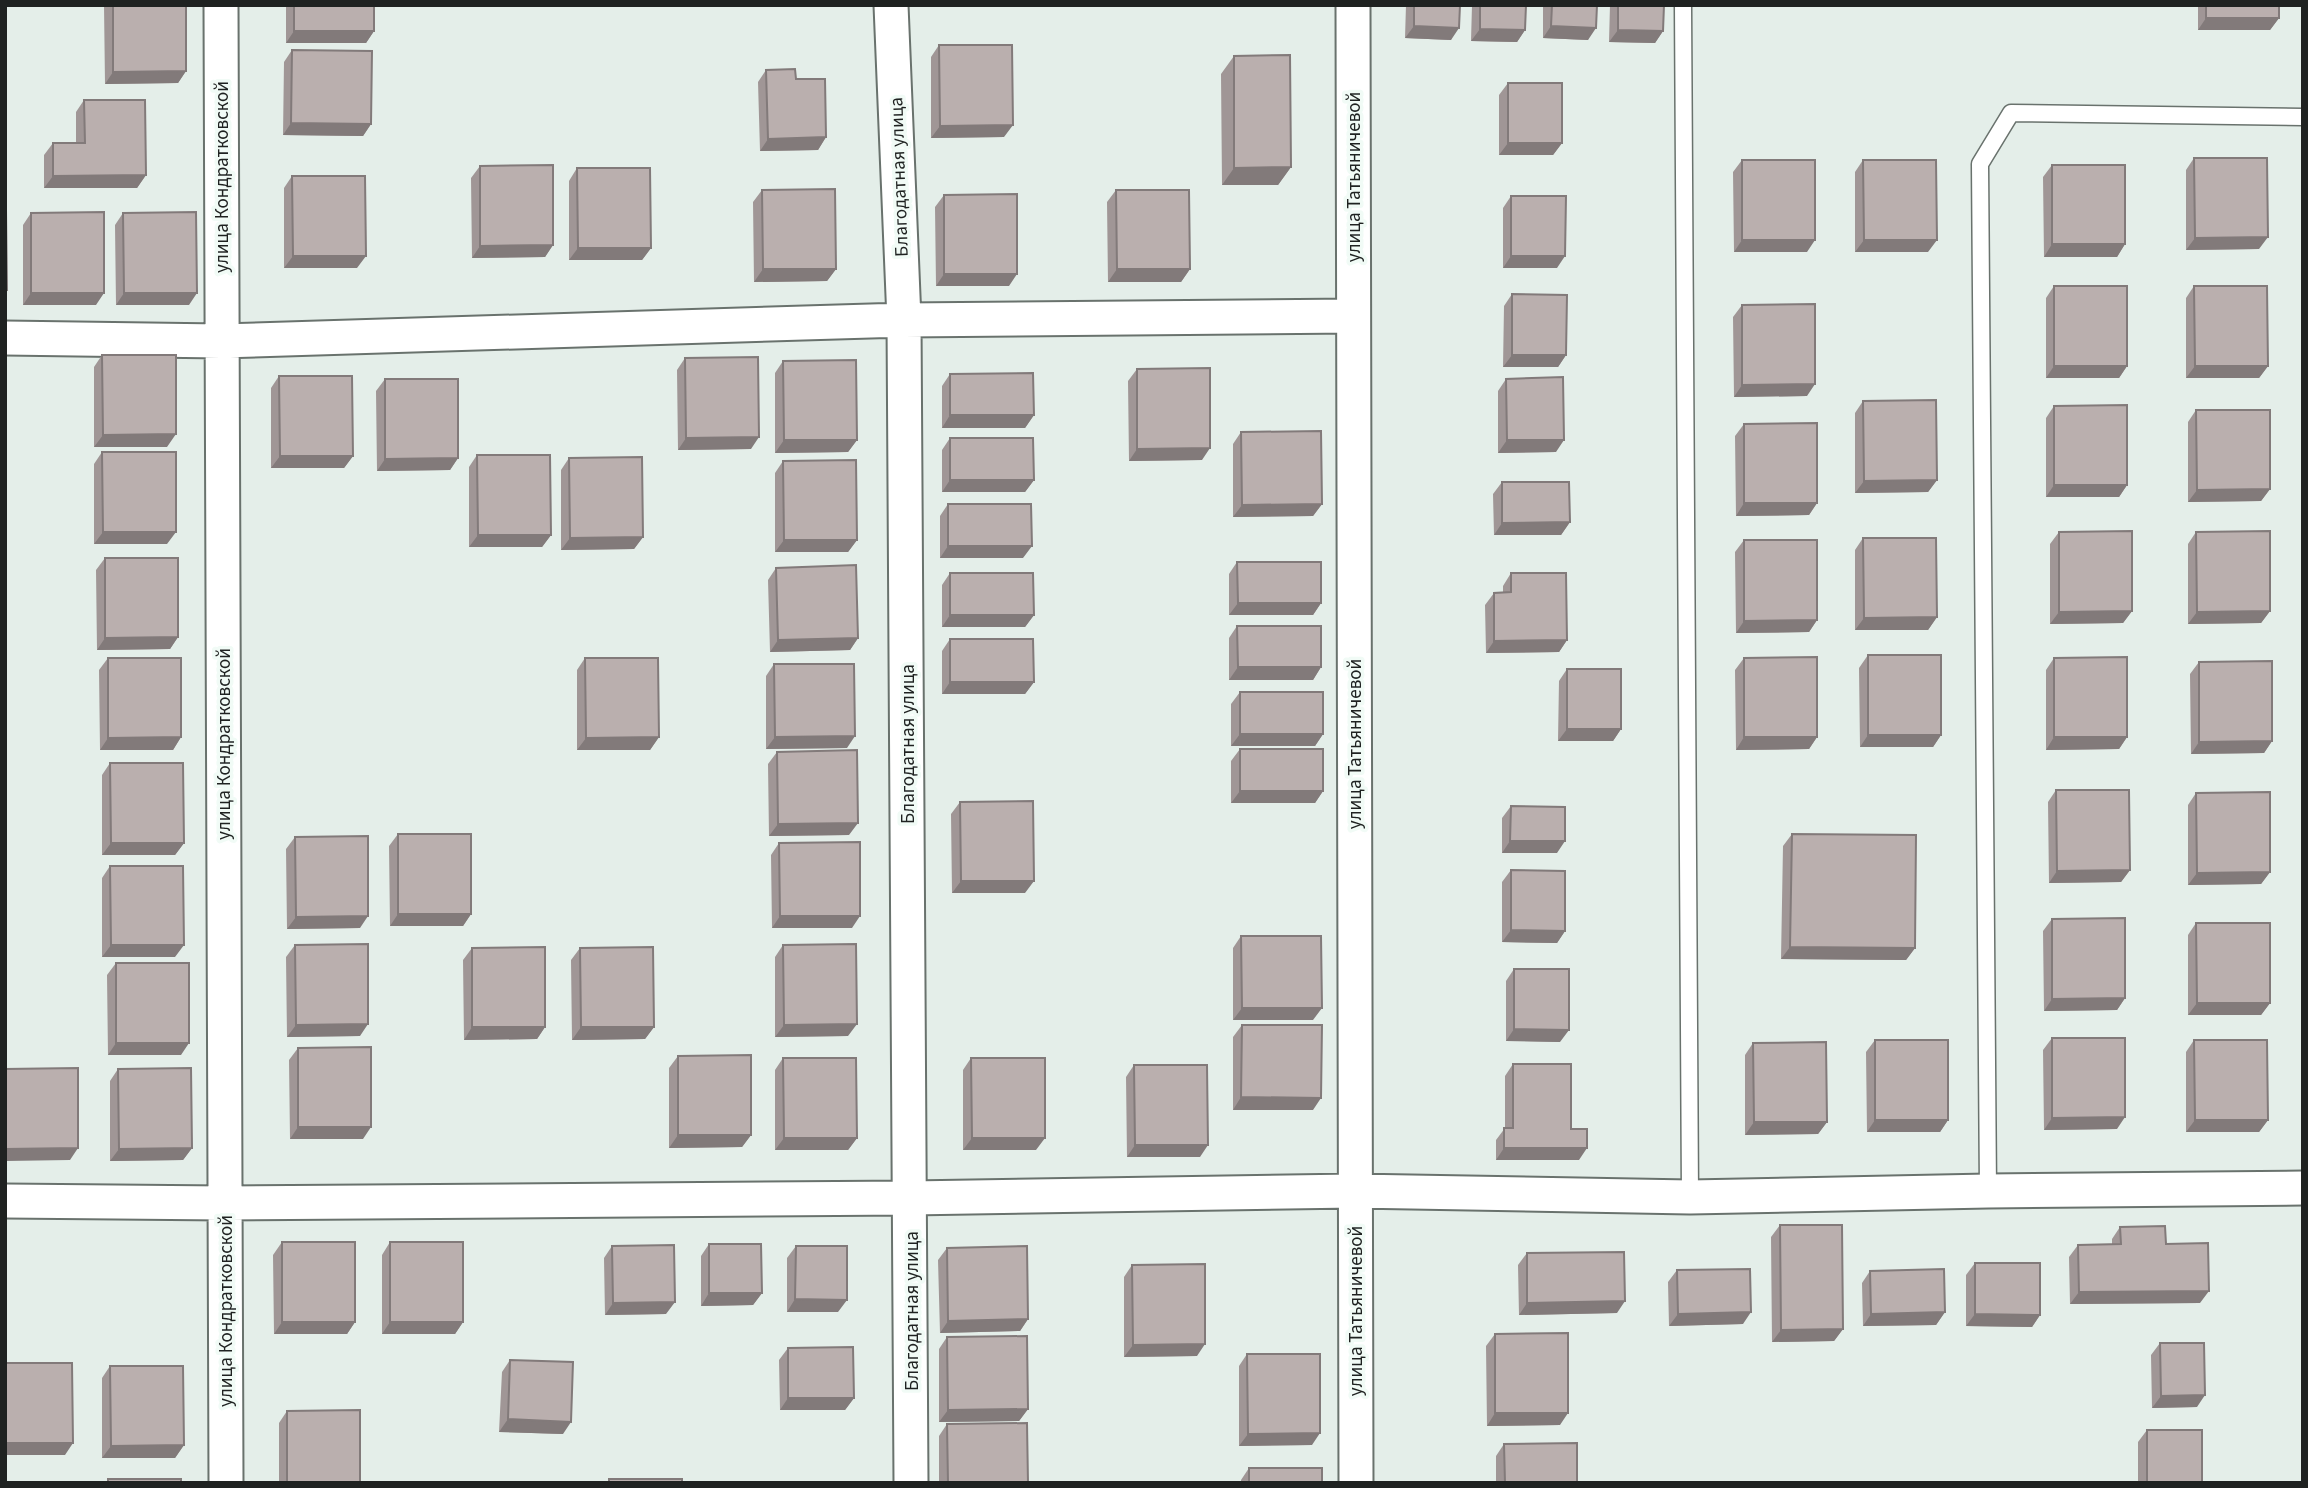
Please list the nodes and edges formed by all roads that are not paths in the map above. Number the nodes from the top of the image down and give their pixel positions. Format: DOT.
graph roads {
  1 [pos="221,5"];
  2 [pos="891,5"];
  3 [pos="1353,5"];
  4 [pos="1683,5"];
  5 [pos="2303,117"];
  6 [pos="1353,316"];
  7 [pos="904,320"];
  8 [pos="5,338"];
  9 [pos="221,341"];
  10 [pos="2303,1188"];
  11 [pos="1354,1191"];
  12 [pos="1988,1191"];
  13 [pos="910,1198"];
  14 [pos="1690,1198"];
  15 [pos="5,1201"];
  16 [pos="225,1203"];
  17 [pos="226,1483"];
  18 [pos="911,1483"];
  19 [pos="1356,1483"];
  1 -- 9 [label="street, улица Кондратковской"];
  2 -- 7 [label="street, Благодатная улица"];
  3 -- 6 [label="street, улица Татьяничевой"];
  4 -- 14 [label="lane"];
  5 -- 12 [label="lane"];
  6 -- 7 [label="street"];
  6 -- 11 [label="street, улица Татьяничевой"];
  7 -- 9 [label="street"];
  7 -- 13 [label="street, Благодатная улица"];
  8 -- 9 [label="street"];
  9 -- 16 [label="street, улица Кондратковской"];
  10 -- 12 [label="street"];
  11 -- 13 [label="street"];
  11 -- 14 [label="street"];
  11 -- 19 [label="street, улица Татьяничевой"];
  12 -- 14 [label="street"];
  13 -- 16 [label="street"];
  13 -- 18 [label="street, Благодатная улица"];
  15 -- 16 [label="street"];
  16 -- 17 [label="street, улица Кондратковской"];
}
